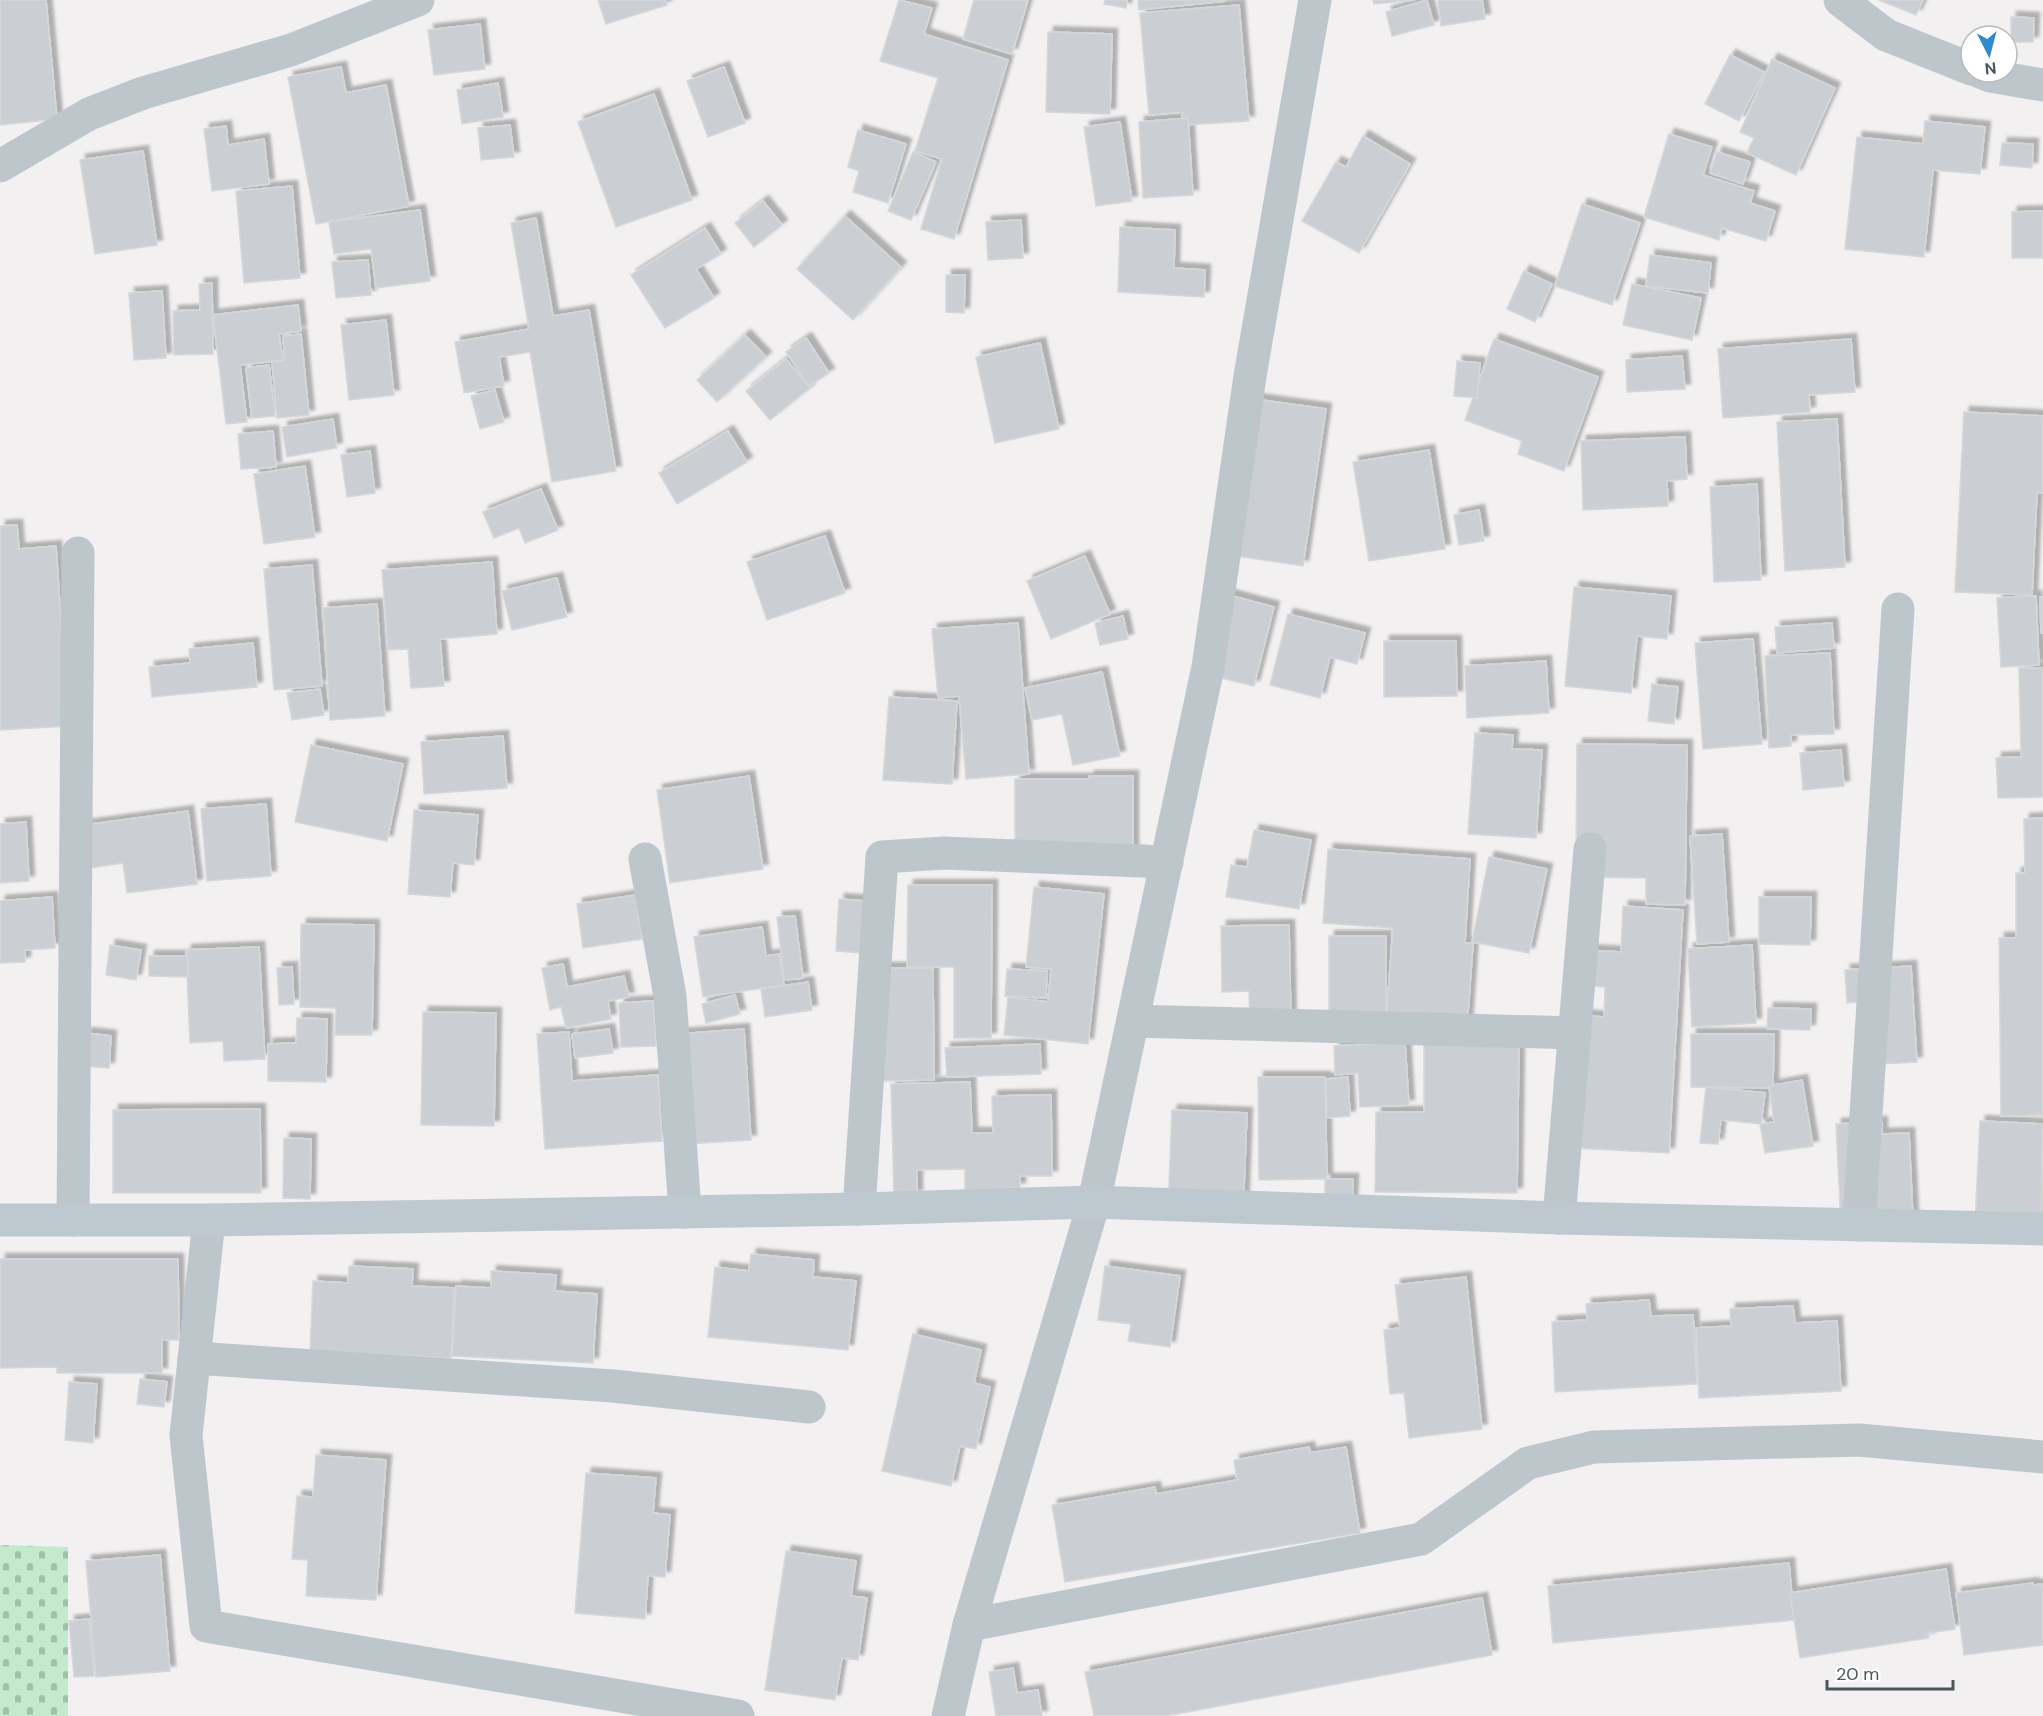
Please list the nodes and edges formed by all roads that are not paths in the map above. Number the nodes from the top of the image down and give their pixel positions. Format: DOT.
graph roads {
  1 [pos="418,0"];
  2 [pos="1315,0"];
  3 [pos="1840,0"];
  4 [pos="1959,64"];
  5 [pos="2019,81"];
  6 [pos="2043,86"];
  7 [pos="0,166"];
  8 [pos="78,553"];
  9 [pos="1898,609"];
  10 [pos="1590,849"];
  11 [pos="645,859"];
  12 [pos="1167,862"];
  13 [pos="1133,1021"];
  14 [pos="1575,1033"];
  15 [pos="1094,1202"];
  16 [pos="859,1209"];
  17 [pos="685,1212"];
  18 [pos="1559,1218"];
  19 [pos="0,1220"];
  20 [pos="73,1220"];
  21 [pos="209,1220"];
  22 [pos="1859,1225"];
  23 [pos="2043,1229"];
  24 [pos="194,1358"];
  25 [pos="809,1407"];
  26 [pos="2043,1457"];
  27 [pos="969,1625"];
  28 [pos="738,1716"];
  29 [pos="948,1716"];
  1 -- 7 [label="street"];
  2 -- 12 [label="street"];
  3 -- 4 [label="street"];
  5 -- 6 [label="street"];
  8 -- 20 [label="street"];
  9 -- 22 [label="street"];
  10 -- 14 [label="street"];
  11 -- 17 [label="street"];
  12 -- 13 [label="street"];
  12 -- 16 [label="street"];
  13 -- 14 [label="street"];
  13 -- 15 [label="street"];
  14 -- 18 [label="street"];
  15 -- 16 [label="street"];
  15 -- 18 [label="street"];
  15 -- 27 [label="street"];
  16 -- 17 [label="street"];
  17 -- 21 [label="street"];
  18 -- 22 [label="street"];
  19 -- 20 [label="street"];
  20 -- 21 [label="street"];
  21 -- 24 [label="street"];
  22 -- 23 [label="street"];
  24 -- 25 [label="street"];
  24 -- 28 [label="street"];
  26 -- 27 [label="street"];
  27 -- 29 [label="street"];
}
